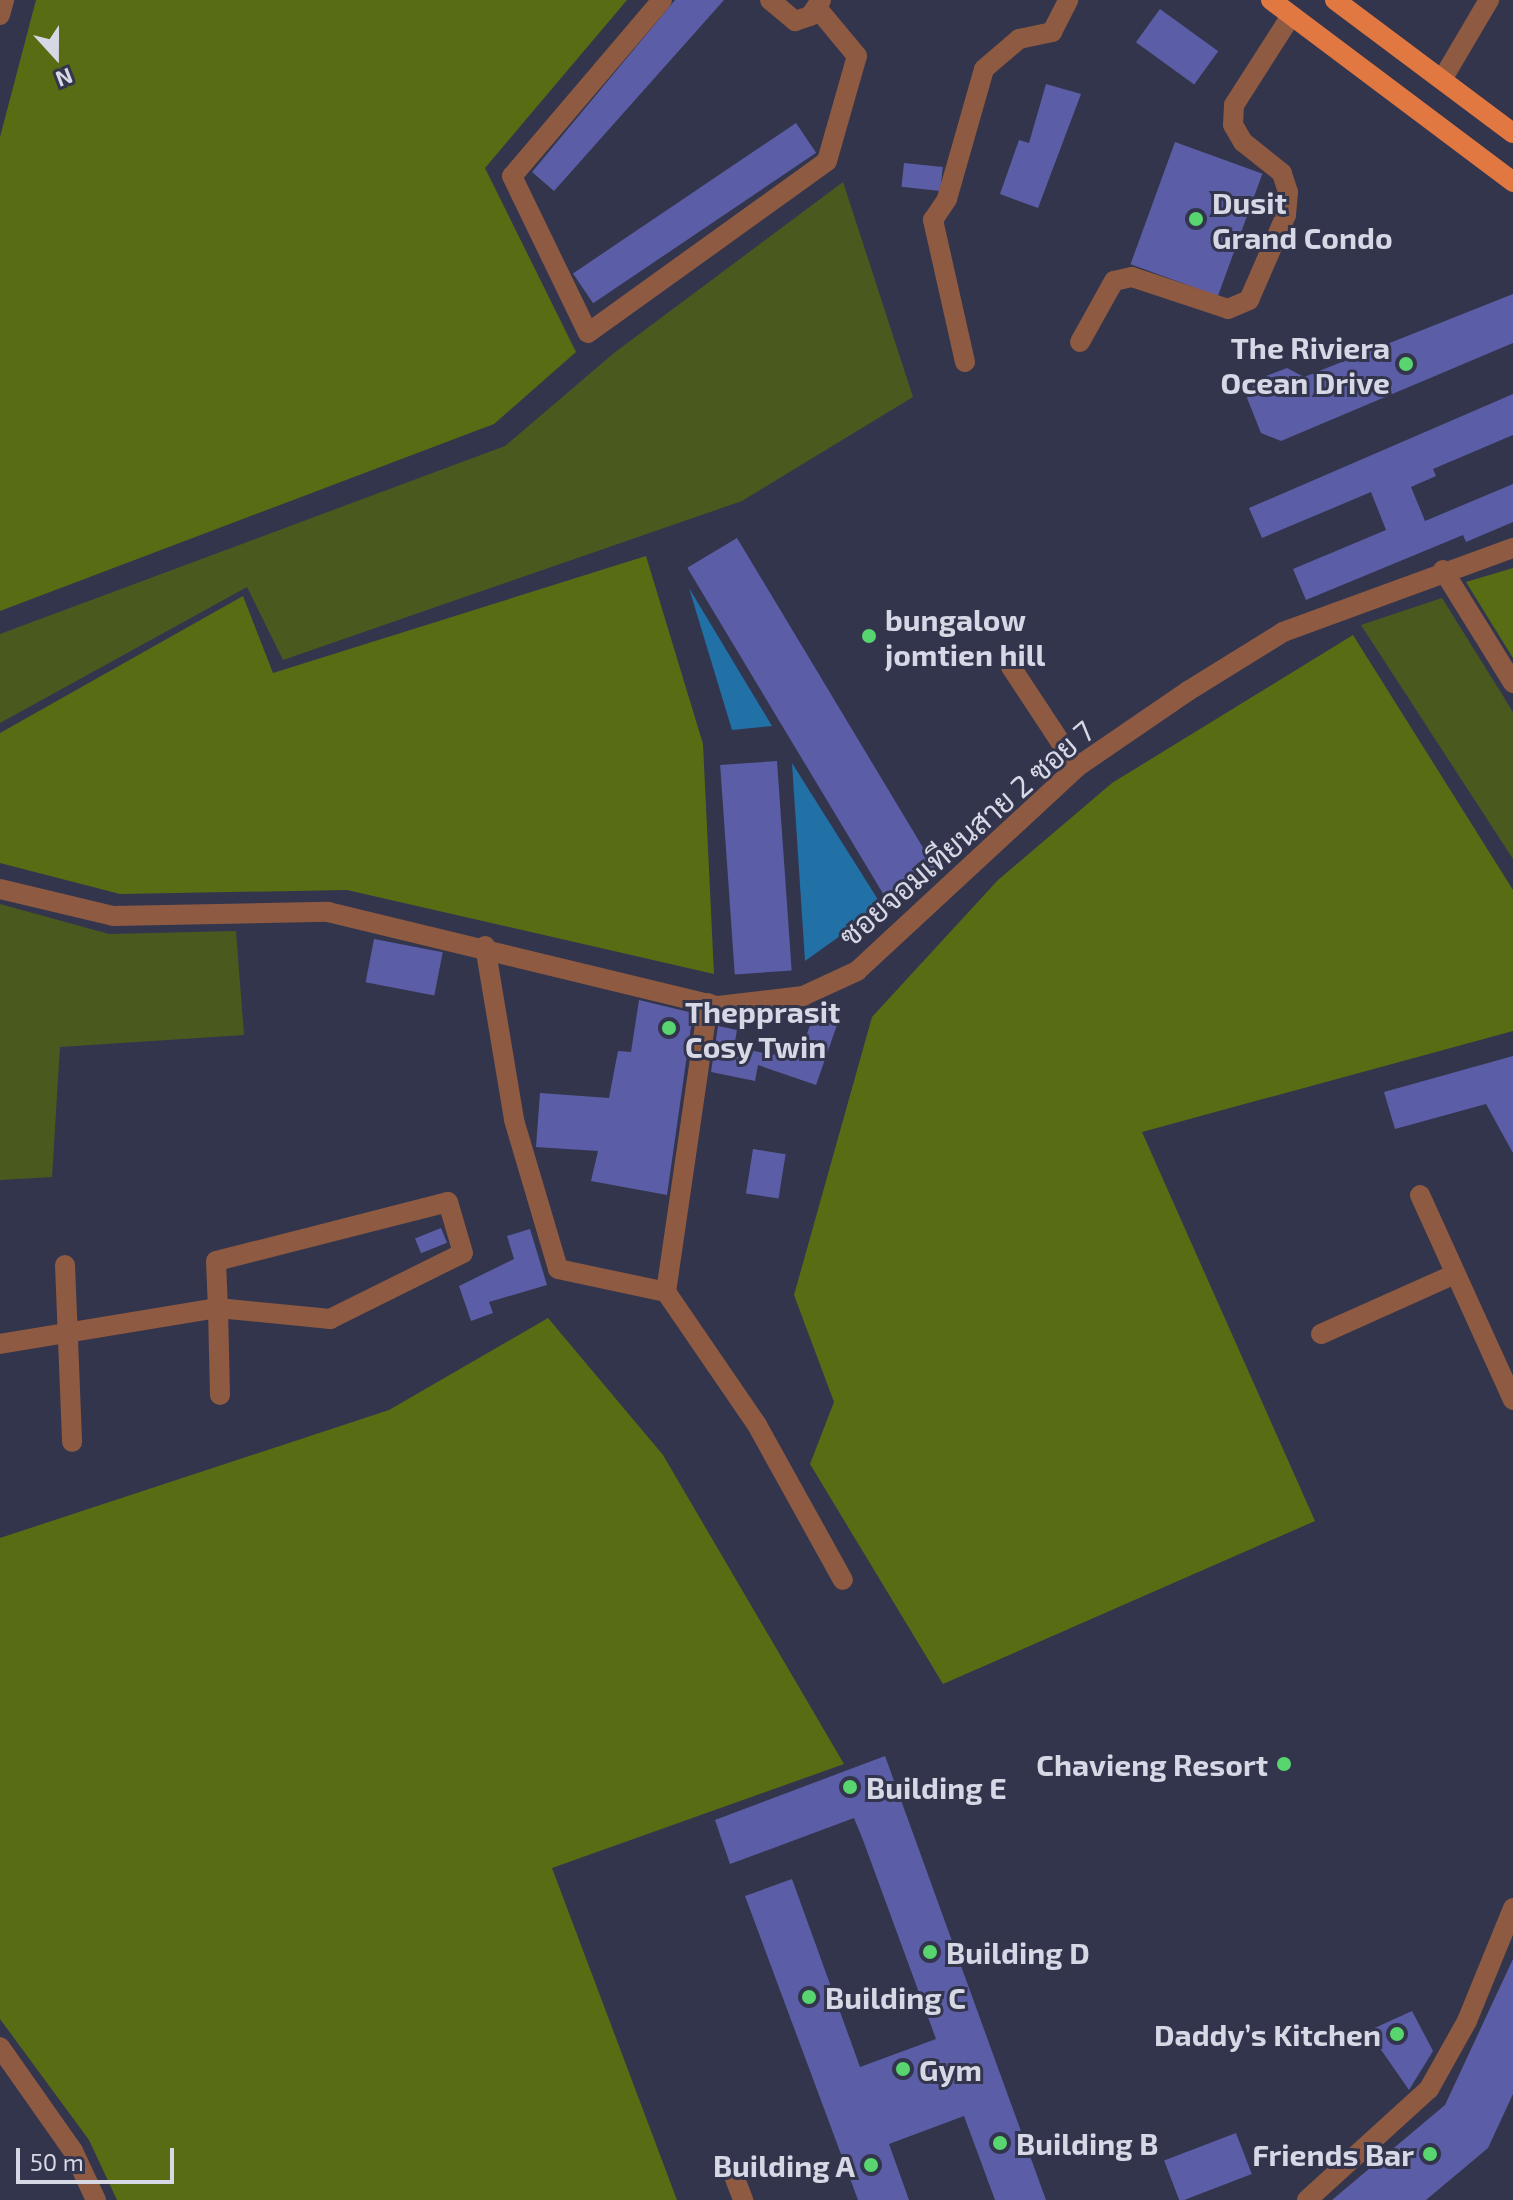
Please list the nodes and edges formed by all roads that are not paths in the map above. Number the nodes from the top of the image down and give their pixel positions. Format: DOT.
graph roads {
  1 [pos="4,0"];
  2 [pos="662,0"];
  3 [pos="770,0"];
  4 [pos="1068,0"];
  5 [pos="1271,0"];
  6 [pos="1335,0"];
  7 [pos="1489,0"];
  8 [pos="819,4"];
  9 [pos="0,15"];
  10 [pos="1291,16"];
  11 [pos="1443,78"];
  12 [pos="1513,133"];
  13 [pos="1513,182"];
  14 [pos="1080,342"];
  15 [pos="965,362"];
  16 [pos="1513,548"];
  17 [pos="1443,570"];
  18 [pos="1011,667"];
  19 [pos="1513,683"];
  20 [pos="1077,767"];
  21 [pos="0,889"];
  22 [pos="485,946"];
  23 [pos="708,1003"];
  24 [pos="1420,1195"];
  25 [pos="65,1265"];
  26 [pos="1455,1274"];
  27 [pos="666,1292"];
  28 [pos="218,1308"];
  29 [pos="68,1334"];
  30 [pos="1321,1334"];
  31 [pos="0,1344"];
  32 [pos="220,1395"];
  33 [pos="1513,1400"];
  34 [pos="72,1442"];
  35 [pos="843,1580"];
  36 [pos="1513,1908"];
  37 [pos="0,2047"];
  38 [pos="734,2176"];
  39 [pos="96,2200"];
  40 [pos="743,2200"];
  41 [pos="1307,2200"];
  1 -- 9 [label="street"];
  2 -- 8 [label="street"];
  3 -- 8 [label="street"];
  4 -- 15 [label="street"];
  5 -- 10 [label="main road"];
  6 -- 11 [label="main road"];
  7 -- 11 [label="street"];
  10 -- 13 [label="main road"];
  10 -- 14 [label="street"];
  11 -- 12 [label="main road"];
  16 -- 17 [label="street, ซอยจอมเทียนสาย 2 ซอย 7"];
  17 -- 19 [label="street"];
  17 -- 20 [label="street, ซอยจอมเทียนสาย 2 ซอย 7"];
  18 -- 20 [label="street"];
  20 -- 23 [label="street, ซอยจอมเทียนสาย 2 ซอย 7"];
  21 -- 22 [label="street, ซอยจอมเทียนสาย 2 ซอย 7"];
  22 -- 23 [label="street, ซอยจอมเทียนสาย 2 ซอย 7"];
  22 -- 27 [label="street"];
  23 -- 27 [label="street"];
  24 -- 26 [label="street"];
  25 -- 29 [label="street"];
  26 -- 30 [label="street"];
  26 -- 33 [label="street"];
  27 -- 35 [label="street"];
  28 -- 28 [label="street"];
  28 -- 29 [label="street"];
  28 -- 32 [label="street"];
  29 -- 31 [label="street"];
  29 -- 34 [label="street"];
  36 -- 41 [label="street"];
  37 -- 39 [label="street"];
  38 -- 40 [label="street"];
}
